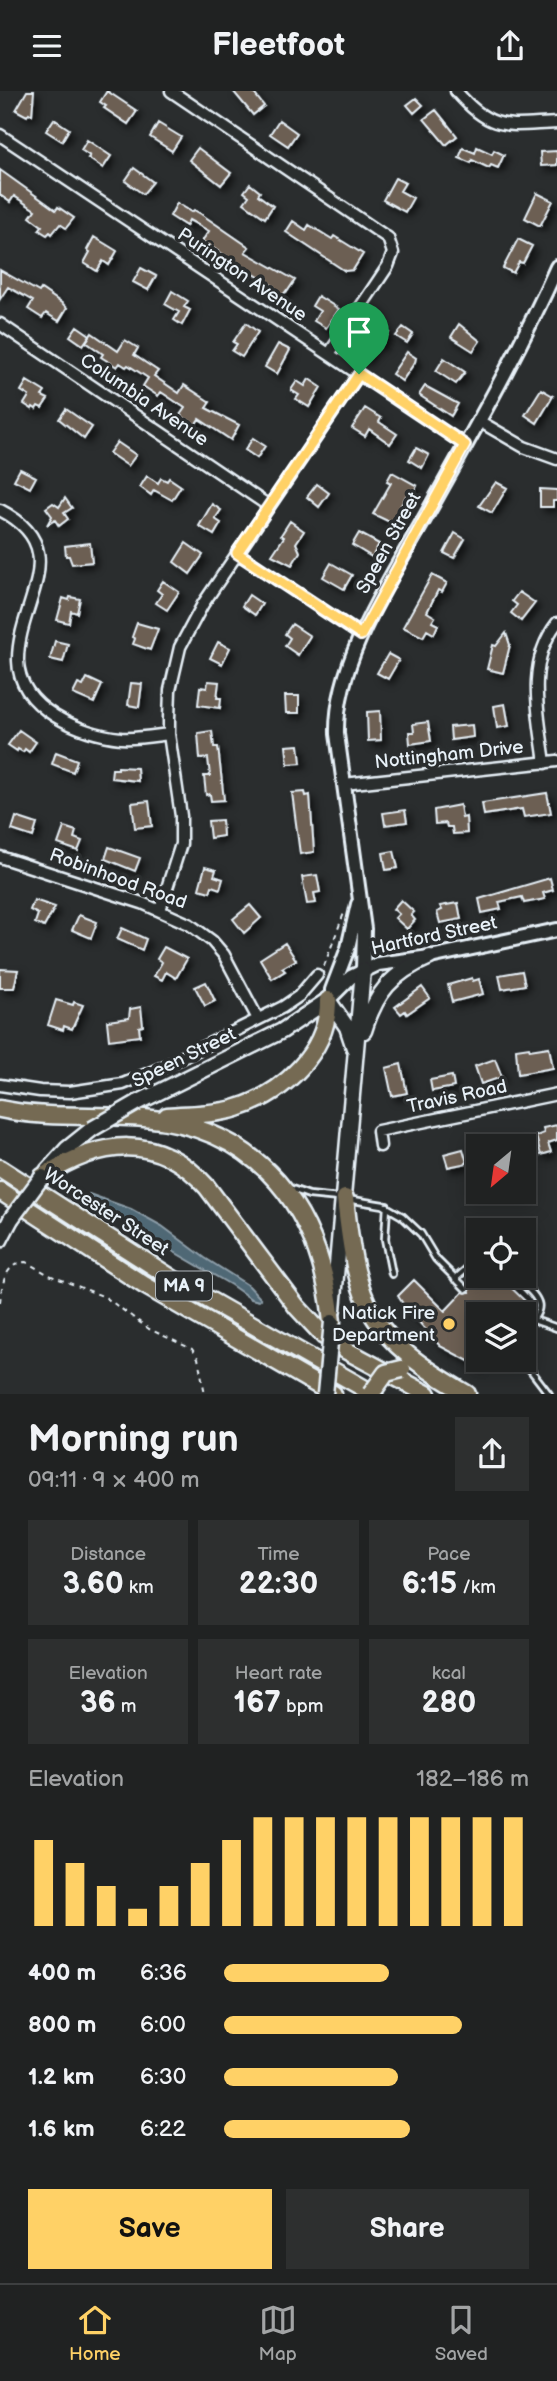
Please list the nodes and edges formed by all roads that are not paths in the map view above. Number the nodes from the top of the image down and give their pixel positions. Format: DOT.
graph roads {
  1 [pos="171,91"];
  2 [pos="456,91"];
  3 [pos="557,124"];
  4 [pos="0,135"];
  5 [pos="557,267"];
  6 [pos="0,324"];
  7 [pos="328,354"];
  8 [pos="359,374"];
  9 [pos="479,421"];
  10 [pos="465,445"];
  11 [pos="557,459"];
  12 [pos="269,506"];
  13 [pos="0,510"];
  14 [pos="237,553"];
  15 [pos="557,624"];
  16 [pos="361,635"];
  17 [pos="169,734"];
  18 [pos="557,761"];
  19 [pos="545,762"];
  20 [pos="344,783"];
  21 [pos="0,857"];
  22 [pos="359,900"];
  23 [pos="160,910"];
  24 [pos="557,930"];
  25 [pos="430,957"];
  26 [pos="363,970"];
  27 [pos="317,975"];
  28 [pos="328,1000"];
  29 [pos="258,1019"];
  30 [pos="356,1059"];
  31 [pos="0,1085"];
  32 [pos="557,1094"];
  33 [pos="0,1109"];
  34 [pos="140,1111"];
  35 [pos="380,1146"];
  36 [pos="0,1168"];
  37 [pos="42,1177"];
  38 [pos="277,1181"];
  39 [pos="0,1191"];
  40 [pos="345,1198"];
  41 [pos="387,1206"];
  42 [pos="0,1240"];
  43 [pos="466,1269"];
  44 [pos="392,1274"];
  45 [pos="455,1279"];
  46 [pos="526,1288"];
  47 [pos="466,1289"];
  48 [pos="536,1317"];
  49 [pos="536,1321"];
  50 [pos="332,1322"];
  51 [pos="557,1328"];
  52 [pos="532,1372"];
  53 [pos="325,1394"];
  54 [pos="333,1394"];
  55 [pos="372,1394"];
  56 [pos="427,1394"];
  57 [pos="467,1394"];
  58 [pos="549,1394"];
  1 -- 7 [label="street"];
  2 -- 3 [label="street"];
  4 -- 7 [label="street, Purington Avenue"];
  5 -- 9 [label="street, Speen Street"];
  6 -- 12 [label="street, Columbia Avenue"];
  7 -- 8 [label="street, Purington Avenue"];
  8 -- 10 [label="street, Purington Avenue"];
  8 -- 12 [label="street"];
  9 -- 10 [label="street, Speen Street"];
  9 -- 11 [label="street"];
  10 -- 16 [label="street, Speen Street"];
  12 -- 14 [label="street"];
  13 -- 17 [label="street"];
  14 -- 16 [label="street"];
  14 -- 17 [label="street"];
  15 -- 19 [label="street"];
  16 -- 20 [label="street, Speen Street"];
  17 -- 23 [label="street"];
  18 -- 19 [label="street, Nottingham Drive"];
  19 -- 20 [label="street, Nottingham Drive"];
  20 -- 22 [label="street, Speen Street"];
  21 -- 23 [label="street, Robinhood Road"];
  22 -- 26 [label="street, Speen Street"];
  22 -- 28 [label="street, Speen Street"];
  23 -- 29 [label="street, Robinhood Road"];
  24 -- 25 [label="street, Hartford Street"];
  25 -- 26 [label="street, Hartford Street"];
  25 -- 30 [label="main road"];
  26 -- 28 [label="street, Hartford Street"];
  26 -- 30 [label="main road, Speen Street"];
  27 -- 29 [label="street"];
  28 -- 30 [label="main road"];
  28 -- 34 [label="main road, Speen Street"];
  28 -- 34 [label="highway"];
  29 -- 31 [label="street"];
  30 -- 40 [label="main road, Speen Street"];
  32 -- 35 [label="street, Travis Road"];
  33 -- 34 [label="highway"];
  34 -- 37 [label="main road, Speen Street, bridge"];
  34 -- 38 [label="highway"];
  36 -- 55 [label="highway, Worcester Street / MA 9"];
  37 -- 42 [label="main road, Speen Street, bridge"];
  37 -- 56 [label="highway"];
  38 -- 40 [label="lane"];
  38 -- 50 [label="highway"];
  39 -- 54 [label="highway, Worcester Street / MA 9"];
  40 -- 41 [label="lane"];
  40 -- 50 [label="main road, Speen Street"];
  40 -- 57 [label="highway"];
  41 -- 44 [label="lane"];
  41 -- 45 [label="lane"];
  43 -- 45 [label="lane"];
  45 -- 47 [label="lane"];
  46 -- 48 [label="lane"];
  49 -- 51 [label="lane"];
  50 -- 53 [label="main road, Speen Street, bridge"];
  52 -- 58 [label="lane"];
  55 -- 57 [label="highway, bridge"];
}
